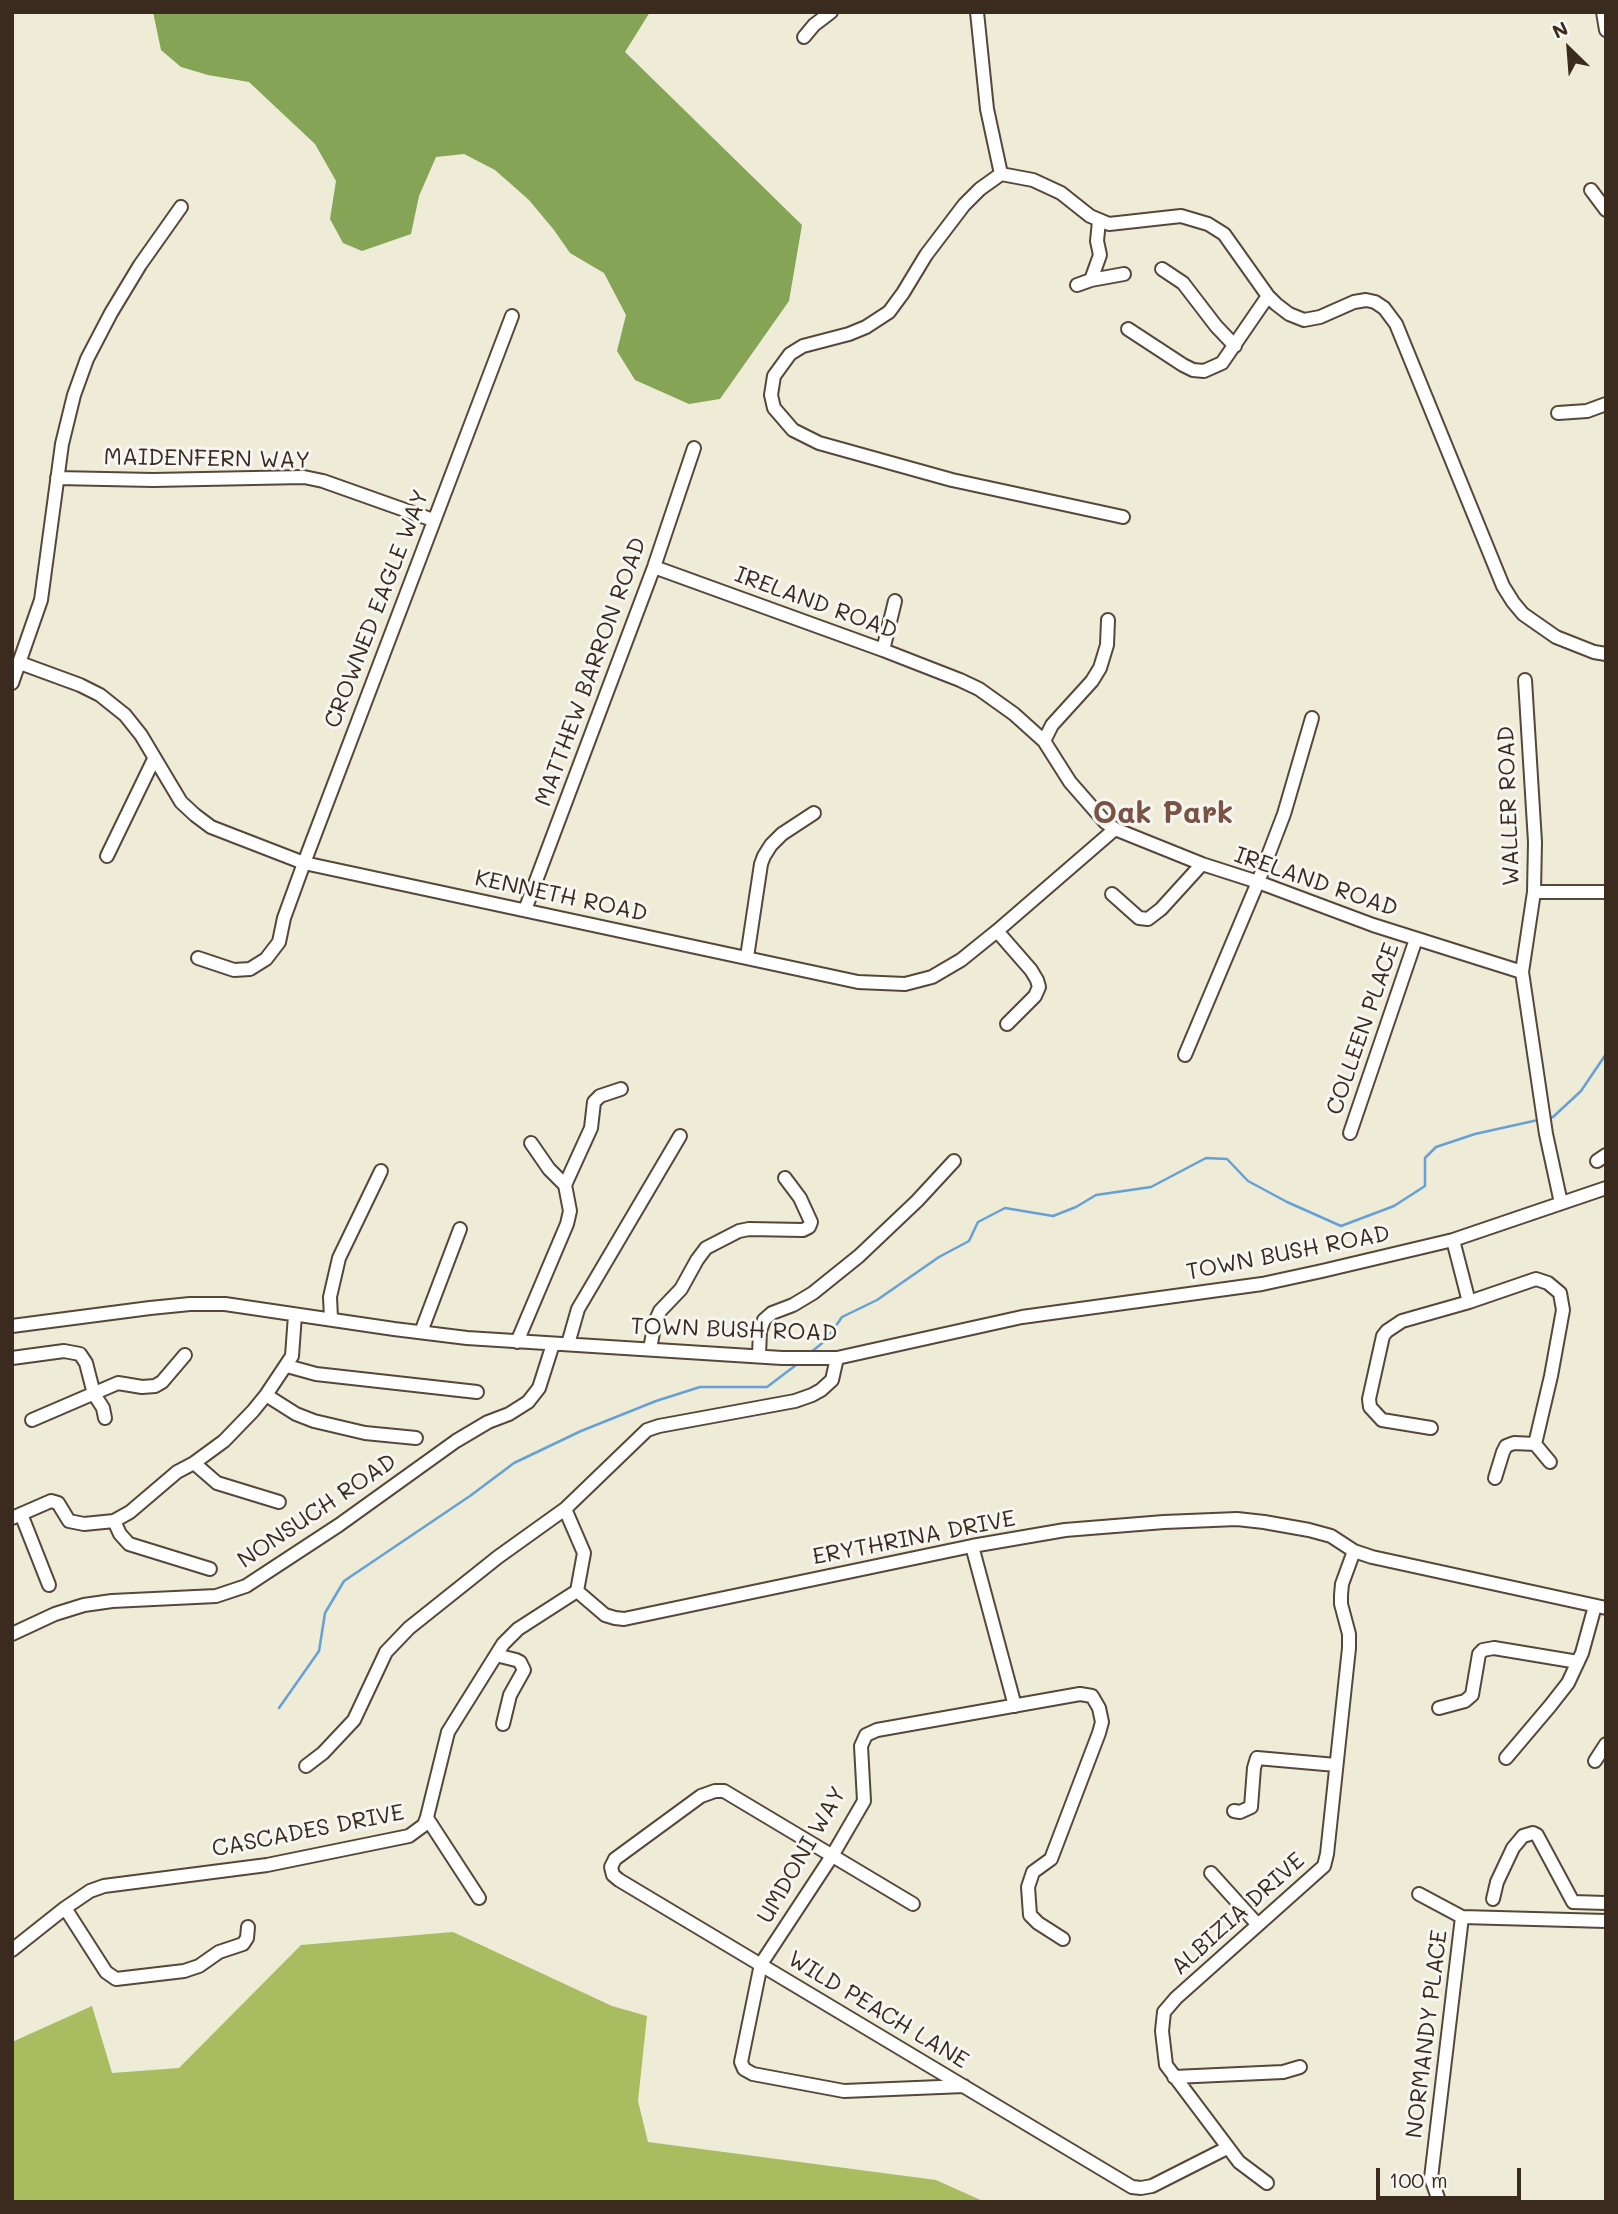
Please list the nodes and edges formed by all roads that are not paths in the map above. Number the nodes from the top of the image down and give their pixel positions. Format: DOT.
graph roads {
  1 [pos="831,12"];
  2 [pos="977,12"];
  3 [pos="1602,12"];
  4 [pos="1606,30"];
  5 [pos="804,37"];
  6 [pos="1001,174"];
  7 [pos="1591,190"];
  8 [pos="181,207"];
  9 [pos="1606,210"];
  10 [pos="1099,221"];
  11 [pos="1162,269"];
  12 [pos="1124,274"];
  13 [pos="1091,280"];
  14 [pos="1077,285"];
  15 [pos="1268,296"];
  16 [pos="512,316"];
  17 [pos="1128,329"];
  18 [pos="1235,346"];
  19 [pos="1606,404"];
  20 [pos="1558,413"];
  21 [pos="694,448"];
  22 [pos="57,478"];
  23 [pos="1123,517"];
  24 [pos="433,520"];
  25 [pos="654,567"];
  26 [pos="895,601"];
  27 [pos="1108,620"];
  28 [pos="883,650"];
  29 [pos="1606,654"];
  30 [pos="18,657"];
  31 [pos="1525,680"];
  32 [pos="12,683"];
  33 [pos="1312,718"];
  34 [pos="1044,741"];
  35 [pos="154,758"];
  36 [pos="814,813"];
  37 [pos="1115,829"];
  38 [pos="107,856"];
  39 [pos="304,863"];
  40 [pos="1202,864"];
  41 [pos="1258,882"];
  42 [pos="1534,892"];
  43 [pos="1606,892"];
  44 [pos="1112,894"];
  45 [pos="525,910"];
  46 [pos="997,931"];
  47 [pos="1416,939"];
  48 [pos="747,957"];
  49 [pos="198,958"];
  50 [pos="1522,972"];
  51 [pos="1007,1024"];
  52 [pos="1185,1055"];
  53 [pos="621,1088"];
  54 [pos="1350,1133"];
  55 [pos="680,1136"];
  56 [pos="531,1143"];
  57 [pos="954,1161"];
  58 [pos="380,1171"];
  59 [pos="785,1178"];
  60 [pos="565,1185"];
  61 [pos="1606,1188"];
  62 [pos="1561,1203"];
  63 [pos="460,1229"];
  64 [pos="1452,1240"];
  65 [pos="1469,1302"];
  66 [pos="295,1315"];
  67 [pos="331,1318"];
  68 [pos="12,1326"];
  69 [pos="422,1332"];
  70 [pos="517,1342"];
  71 [pos="553,1344"];
  72 [pos="568,1344"];
  73 [pos="650,1349"];
  74 [pos="185,1355"];
  75 [pos="759,1355"];
  76 [pos="12,1358"];
  77 [pos="837,1358"];
  78 [pos="286,1366"];
  79 [pos="477,1392"];
  80 [pos="94,1394"];
  81 [pos="266,1395"];
  82 [pos="105,1418"];
  83 [pos="32,1420"];
  84 [pos="1431,1428"];
  85 [pos="416,1438"];
  86 [pos="1535,1444"];
  87 [pos="1550,1462"];
  88 [pos="194,1463"];
  89 [pos="1495,1478"];
  90 [pos="279,1502"];
  91 [pos="565,1509"];
  92 [pos="17,1516"];
  93 [pos="114,1521"];
  94 [pos="972,1546"];
  95 [pos="1354,1551"];
  96 [pos="210,1569"];
  97 [pos="49,1585"];
  98 [pos="577,1591"];
  99 [pos="1601,1607"];
  100 [pos="12,1634"];
  101 [pos="496,1655"];
  102 [pos="1578,1662"];
  103 [pos="1015,1706"];
  104 [pos="1438,1708"];
  105 [pos="503,1724"];
  106 [pos="1606,1744"];
  107 [pos="1506,1758"];
  108 [pos="1595,1761"];
  109 [pos="1336,1765"];
  110 [pos="306,1766"];
  111 [pos="1234,1811"];
  112 [pos="427,1818"];
  113 [pos="832,1856"];
  114 [pos="1210,1873"];
  115 [pos="1419,1894"];
  116 [pos="478,1898"];
  117 [pos="1493,1899"];
  118 [pos="1573,1902"];
  119 [pos="1606,1903"];
  120 [pos="913,1904"];
  121 [pos="65,1908"];
  122 [pos="1462,1917"];
  123 [pos="1573,1919"];
  124 [pos="1606,1921"];
  125 [pos="1258,1926"];
  126 [pos="248,1927"];
  127 [pos="1063,1939"];
  128 [pos="12,1950"];
  129 [pos="761,1964"];
  130 [pos="1300,2067"];
  131 [pos="1174,2077"];
  132 [pos="964,2086"];
  133 [pos="1227,2148"];
  134 [pos="1267,2183"];
  135 [pos="1438,2197"];
  1 -- 5 [label="street"];
  2 -- 6 [label="street"];
  3 -- 4 [label="street"];
  6 -- 10 [label="street"];
  6 -- 23 [label="street"];
  7 -- 9 [label="street"];
  8 -- 22 [label="street"];
  10 -- 13 [label="street"];
  10 -- 15 [label="street"];
  11 -- 18 [label="street"];
  12 -- 13 [label="street"];
  13 -- 14 [label="street"];
  15 -- 18 [label="street"];
  15 -- 29 [label="street"];
  16 -- 24 [label="street, CROWNED EAGLE WAY"];
  17 -- 18 [label="street"];
  19 -- 20 [label="street"];
  21 -- 25 [label="street, MATTHEW BARRON ROAD"];
  22 -- 24 [label="street, MAIDENFERN WAY"];
  22 -- 30 [label="street"];
  24 -- 39 [label="street, CROWNED EAGLE WAY"];
  25 -- 28 [label="street, IRELAND ROAD"];
  25 -- 45 [label="street, MATTHEW BARRON ROAD"];
  26 -- 28 [label="street"];
  27 -- 34 [label="street"];
  28 -- 34 [label="street, IRELAND ROAD"];
  30 -- 32 [label="street"];
  30 -- 35 [label="street, KENNETH ROAD"];
  31 -- 42 [label="street, WALLER ROAD"];
  33 -- 41 [label="street"];
  34 -- 37 [label="street, IRELAND ROAD"];
  35 -- 38 [label="street"];
  35 -- 39 [label="street, KENNETH ROAD"];
  36 -- 48 [label="street"];
  37 -- 40 [label="street, IRELAND ROAD"];
  37 -- 46 [label="street, KENNETH ROAD"];
  39 -- 45 [label="street, KENNETH ROAD"];
  39 -- 49 [label="street, CROWNED EAGLE WAY"];
  40 -- 41 [label="street, IRELAND ROAD"];
  40 -- 44 [label="street"];
  41 -- 47 [label="street, IRELAND ROAD"];
  41 -- 52 [label="street"];
  42 -- 43 [label="street"];
  42 -- 50 [label="street, WALLER ROAD"];
  45 -- 48 [label="street, KENNETH ROAD"];
  46 -- 48 [label="street, KENNETH ROAD"];
  46 -- 51 [label="street"];
  47 -- 50 [label="street, IRELAND ROAD"];
  47 -- 54 [label="street, COLLEEN PLACE"];
  50 -- 62 [label="street"];
  53 -- 60 [label="street"];
  55 -- 72 [label="street"];
  56 -- 60 [label="street"];
  57 -- 75 [label="street"];
  58 -- 67 [label="street"];
  59 -- 73 [label="street"];
  60 -- 70 [label="street"];
  61 -- 62 [label="street, TOWN BUSH ROAD"];
  62 -- 64 [label="street, TOWN BUSH ROAD"];
  63 -- 69 [label="street"];
  64 -- 65 [label="street"];
  64 -- 77 [label="street, TOWN BUSH ROAD"];
  65 -- 84 [label="street"];
  65 -- 86 [label="street"];
  66 -- 67 [label="street, TOWN BUSH ROAD"];
  66 -- 68 [label="street, TOWN BUSH ROAD"];
  66 -- 78 [label="street"];
  67 -- 69 [label="street, TOWN BUSH ROAD"];
  69 -- 70 [label="street, TOWN BUSH ROAD"];
  70 -- 71 [label="street, TOWN BUSH ROAD"];
  71 -- 72 [label="street, TOWN BUSH ROAD"];
  71 -- 100 [label="street, NONSUCH ROAD"];
  72 -- 73 [label="street, TOWN BUSH ROAD"];
  73 -- 75 [label="street, TOWN BUSH ROAD"];
  74 -- 80 [label="street"];
  75 -- 77 [label="street, TOWN BUSH ROAD"];
  76 -- 80 [label="street"];
  77 -- 91 [label="street"];
  78 -- 79 [label="street"];
  78 -- 81 [label="street"];
  80 -- 82 [label="street"];
  80 -- 83 [label="street"];
  81 -- 85 [label="street"];
  81 -- 88 [label="street"];
  86 -- 87 [label="street"];
  86 -- 89 [label="street"];
  88 -- 90 [label="street"];
  88 -- 93 [label="street"];
  91 -- 98 [label="street"];
  91 -- 110 [label="street"];
  92 -- 93 [label="street"];
  92 -- 97 [label="street"];
  93 -- 96 [label="street"];
  94 -- 95 [label="street, ERYTHRINA DRIVE"];
  94 -- 98 [label="street, ERYTHRINA DRIVE"];
  94 -- 103 [label="street"];
  95 -- 99 [label="street, ERYTHRINA DRIVE"];
  95 -- 109 [label="street, ALBIZIA DRIVE"];
  98 -- 101 [label="street, CASCADES DRIVE"];
  99 -- 102 [label="street"];
  101 -- 105 [label="street"];
  101 -- 112 [label="street, CASCADES DRIVE"];
  102 -- 104 [label="street"];
  102 -- 107 [label="street"];
  103 -- 113 [label="street, UMDONI WAY"];
  103 -- 127 [label="street, UMDONI WAY"];
  106 -- 108 [label="street"];
  109 -- 111 [label="street"];
  109 -- 125 [label="street, ALBIZIA DRIVE"];
  112 -- 116 [label="street"];
  112 -- 121 [label="street, CASCADES DRIVE"];
  113 -- 120 [label="street, WILD PEACH LANE"];
  113 -- 129 [label="street, UMDONI WAY"];
  113 -- 129 [label="street, WILD PEACH LANE"];
  114 -- 125 [label="street"];
  115 -- 122 [label="street"];
  117 -- 118 [label="street"];
  118 -- 119 [label="street"];
  118 -- 123 [label="street"];
  121 -- 126 [label="street"];
  121 -- 128 [label="street, CASCADES DRIVE"];
  122 -- 123 [label="street"];
  122 -- 135 [label="street, NORMANDY PLACE"];
  123 -- 124 [label="street"];
  125 -- 131 [label="street, ALBIZIA DRIVE"];
  129 -- 132 [label="street, WILD PEACH LANE"];
  129 -- 132 [label="street, UMDONI WAY"];
  130 -- 131 [label="street"];
  131 -- 133 [label="street, ALBIZIA DRIVE"];
  132 -- 133 [label="street, WILD PEACH LANE"];
  133 -- 134 [label="street, ALBIZIA DRIVE"];
}
